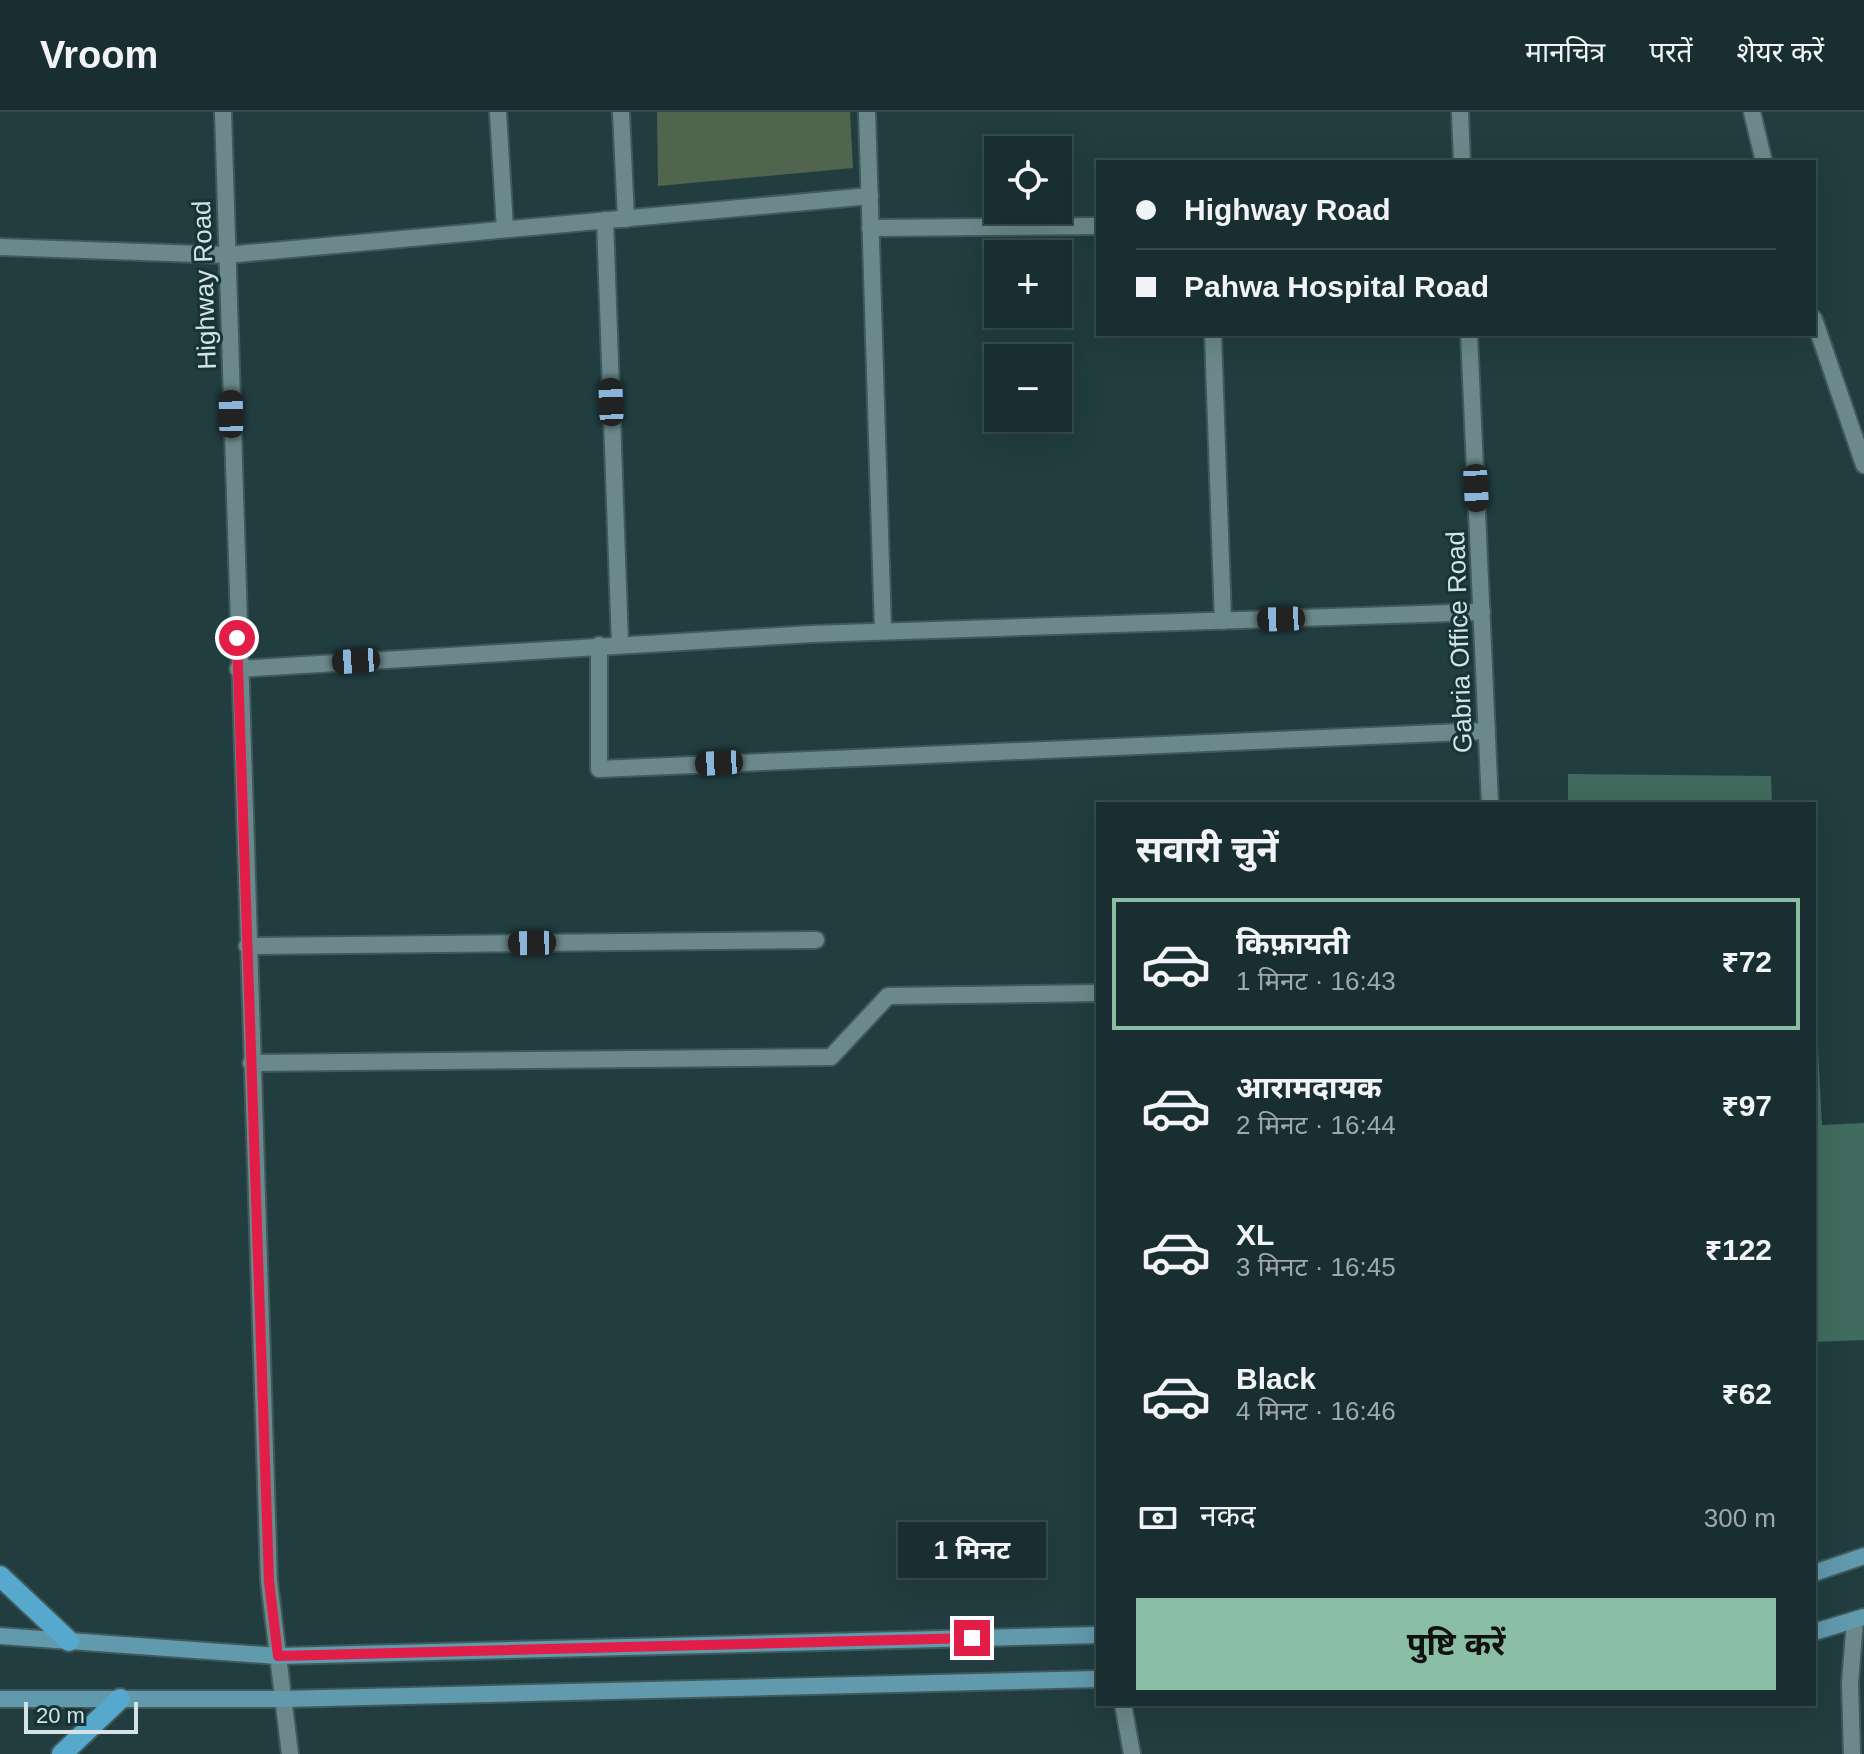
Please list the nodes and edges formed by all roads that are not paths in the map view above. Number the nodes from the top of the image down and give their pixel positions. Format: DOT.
graph roads {
  1 [pos="223,112"];
  2 [pos="498,112"];
  3 [pos="621,112"];
  4 [pos="867,112"];
  5 [pos="1460,112"];
  6 [pos="1752,112"];
  7 [pos="1462,160"];
  8 [pos="1764,160"];
  9 [pos="870,196"];
  10 [pos="626,219"];
  11 [pos="605,220"];
  12 [pos="1096,226"];
  13 [pos="870,228"];
  14 [pos="505,229"];
  15 [pos="0,247"];
  16 [pos="227,255"];
  17 [pos="1816,325"];
  18 [pos="1213,336"];
  19 [pos="1469,336"];
  20 [pos="1864,465"];
  21 [pos="1482,612"];
  22 [pos="1223,621"];
  23 [pos="883,631"];
  24 [pos="620,644"];
  25 [pos="599,645"];
  26 [pos="238,669"];
  27 [pos="1487,731"];
  28 [pos="1490,802"];
  29 [pos="816,940"];
  30 [pos="247,946"];
  31 [pos="1096,993"];
  32 [pos="251,1063"];
  33 [pos="1864,1556"];
  34 [pos="1816,1572"];
  35 [pos="0,1576"];
  36 [pos="1860,1618"];
  37 [pos="1816,1631"];
  38 [pos="1096,1635"];
  39 [pos="0,1636"];
  40 [pos="69,1641"];
  41 [pos="278,1656"];
  42 [pos="1096,1679"];
  43 [pos="0,1699"];
  44 [pos="120,1699"];
  45 [pos="283,1699"];
  46 [pos="1123,1706"];
  47 [pos="62,1754"];
  48 [pos="290,1754"];
  49 [pos="1132,1754"];
  50 [pos="1852,1754"];
  1 -- 16 [label="street, Highway Road"];
  2 -- 14 [label="street"];
  3 -- 10 [label="street"];
  4 -- 9 [label="street"];
  5 -- 7 [label="street"];
  6 -- 8 [label="street"];
  9 -- 10 [label="street"];
  9 -- 13 [label="street"];
  10 -- 11 [label="street"];
  11 -- 14 [label="street"];
  11 -- 24 [label="street"];
  12 -- 13 [label="street"];
  13 -- 23 [label="street"];
  14 -- 16 [label="street"];
  15 -- 16 [label="street"];
  16 -- 26 [label="street, Highway Road"];
  17 -- 20 [label="street"];
  18 -- 22 [label="street"];
  19 -- 21 [label="street, Gabria Office Road"];
  21 -- 22 [label="street"];
  21 -- 27 [label="street, Gabria Office Road"];
  22 -- 23 [label="street"];
  23 -- 24 [label="street"];
  24 -- 25 [label="street"];
  25 -- 26 [label="street"];
  25 -- 27 [label="street"];
  26 -- 30 [label="street, Highway Road"];
  27 -- 28 [label="street, Gabria Office Road"];
  29 -- 30 [label="street"];
  30 -- 32 [label="street, Highway Road"];
  31 -- 32 [label="street"];
  32 -- 41 [label="street, Highway Road"];
  33 -- 34 [label="street"];
  35 -- 40 [label="main road"];
  36 -- 37 [label="street"];
  36 -- 50 [label="street"];
  38 -- 41 [label="street"];
  39 -- 40 [label="street"];
  40 -- 41 [label="street"];
  41 -- 45 [label="street, Highway Road"];
  42 -- 45 [label="street"];
  43 -- 44 [label="street"];
  44 -- 45 [label="street"];
  44 -- 47 [label="main road"];
  45 -- 48 [label="street, Highway Road"];
  46 -- 49 [label="street"];
}
